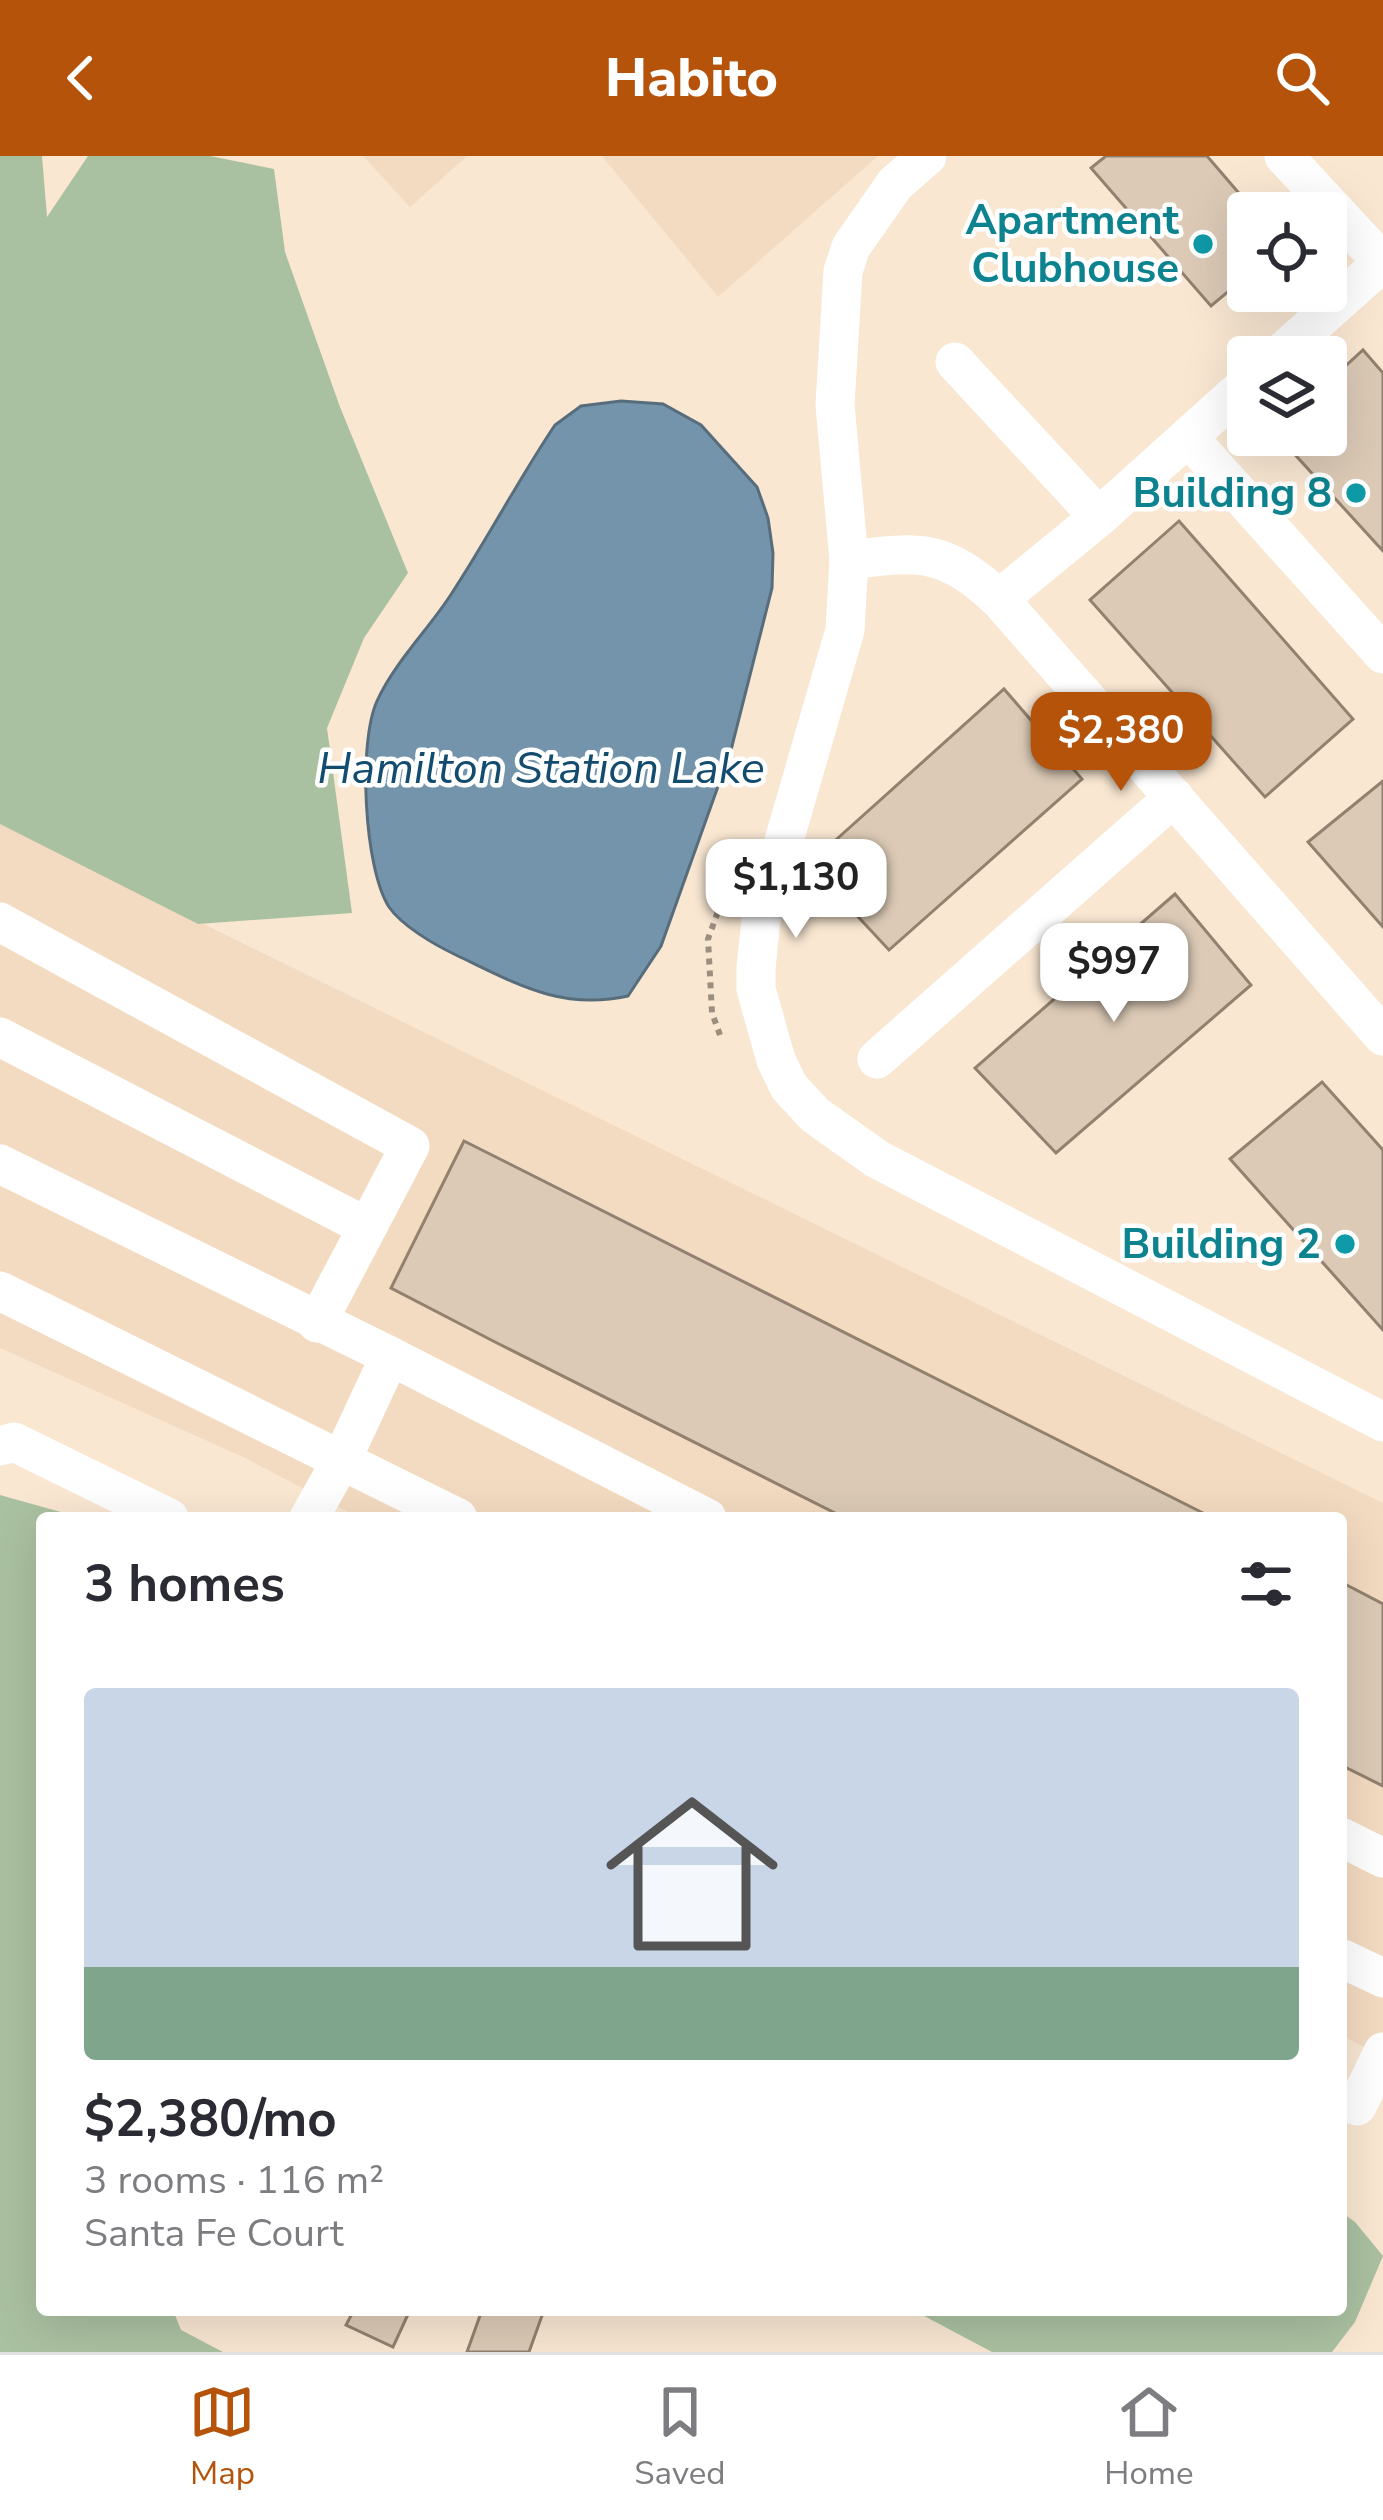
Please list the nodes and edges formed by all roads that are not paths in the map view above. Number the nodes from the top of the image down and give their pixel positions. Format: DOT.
graph roads {
  1 [pos="927,156"];
  2 [pos="1284,156"];
  3 [pos="1383,262"];
  4 [pos="1300,336"];
  5 [pos="955,362"];
  6 [pos="1227,402"];
  7 [pos="1188,437"];
  8 [pos="1099,517"];
  9 [pos="849,560"];
  10 [pos="999,599"];
  11 [pos="1383,654"];
  12 [pos="1174,797"];
  13 [pos="0,922"];
  14 [pos="1383,1036"];
  15 [pos="0,1037"];
  16 [pos="877,1059"];
  17 [pos="0,1164"];
  18 [pos="367,1227"];
  19 [pos="0,1291"];
  20 [pos="317,1323"];
  21 [pos="390,1356"];
  22 [pos="1383,1422"];
  23 [pos="0,1446"];
  24 [pos="342,1460"];
  25 [pos="157,1512"];
  26 [pos="312,1512"];
  27 [pos="446,1512"];
  28 [pos="695,1512"];
  29 [pos="1347,1840"];
  30 [pos="1383,1858"];
  31 [pos="1347,1961"];
  32 [pos="1383,1978"];
  33 [pos="1383,2052"];
  34 [pos="1360,2107"];
  1 -- 9 [label="street"];
  2 -- 3 [label="street"];
  3 -- 4 [label="street"];
  5 -- 8 [label="street"];
  6 -- 7 [label="street"];
  7 -- 8 [label="street"];
  7 -- 11 [label="street"];
  8 -- 10 [label="street"];
  9 -- 10 [label="street"];
  9 -- 22 [label="street"];
  10 -- 12 [label="street"];
  12 -- 14 [label="street"];
  12 -- 16 [label="street"];
  13 -- 18 [label="street"];
  15 -- 18 [label="street"];
  17 -- 20 [label="street"];
  18 -- 20 [label="street"];
  19 -- 24 [label="street"];
  20 -- 21 [label="street"];
  21 -- 24 [label="street"];
  21 -- 28 [label="street"];
  23 -- 25 [label="street"];
  24 -- 26 [label="street"];
  24 -- 27 [label="street"];
  29 -- 30 [label="street"];
  31 -- 32 [label="street"];
  33 -- 34 [label="street"];
}
